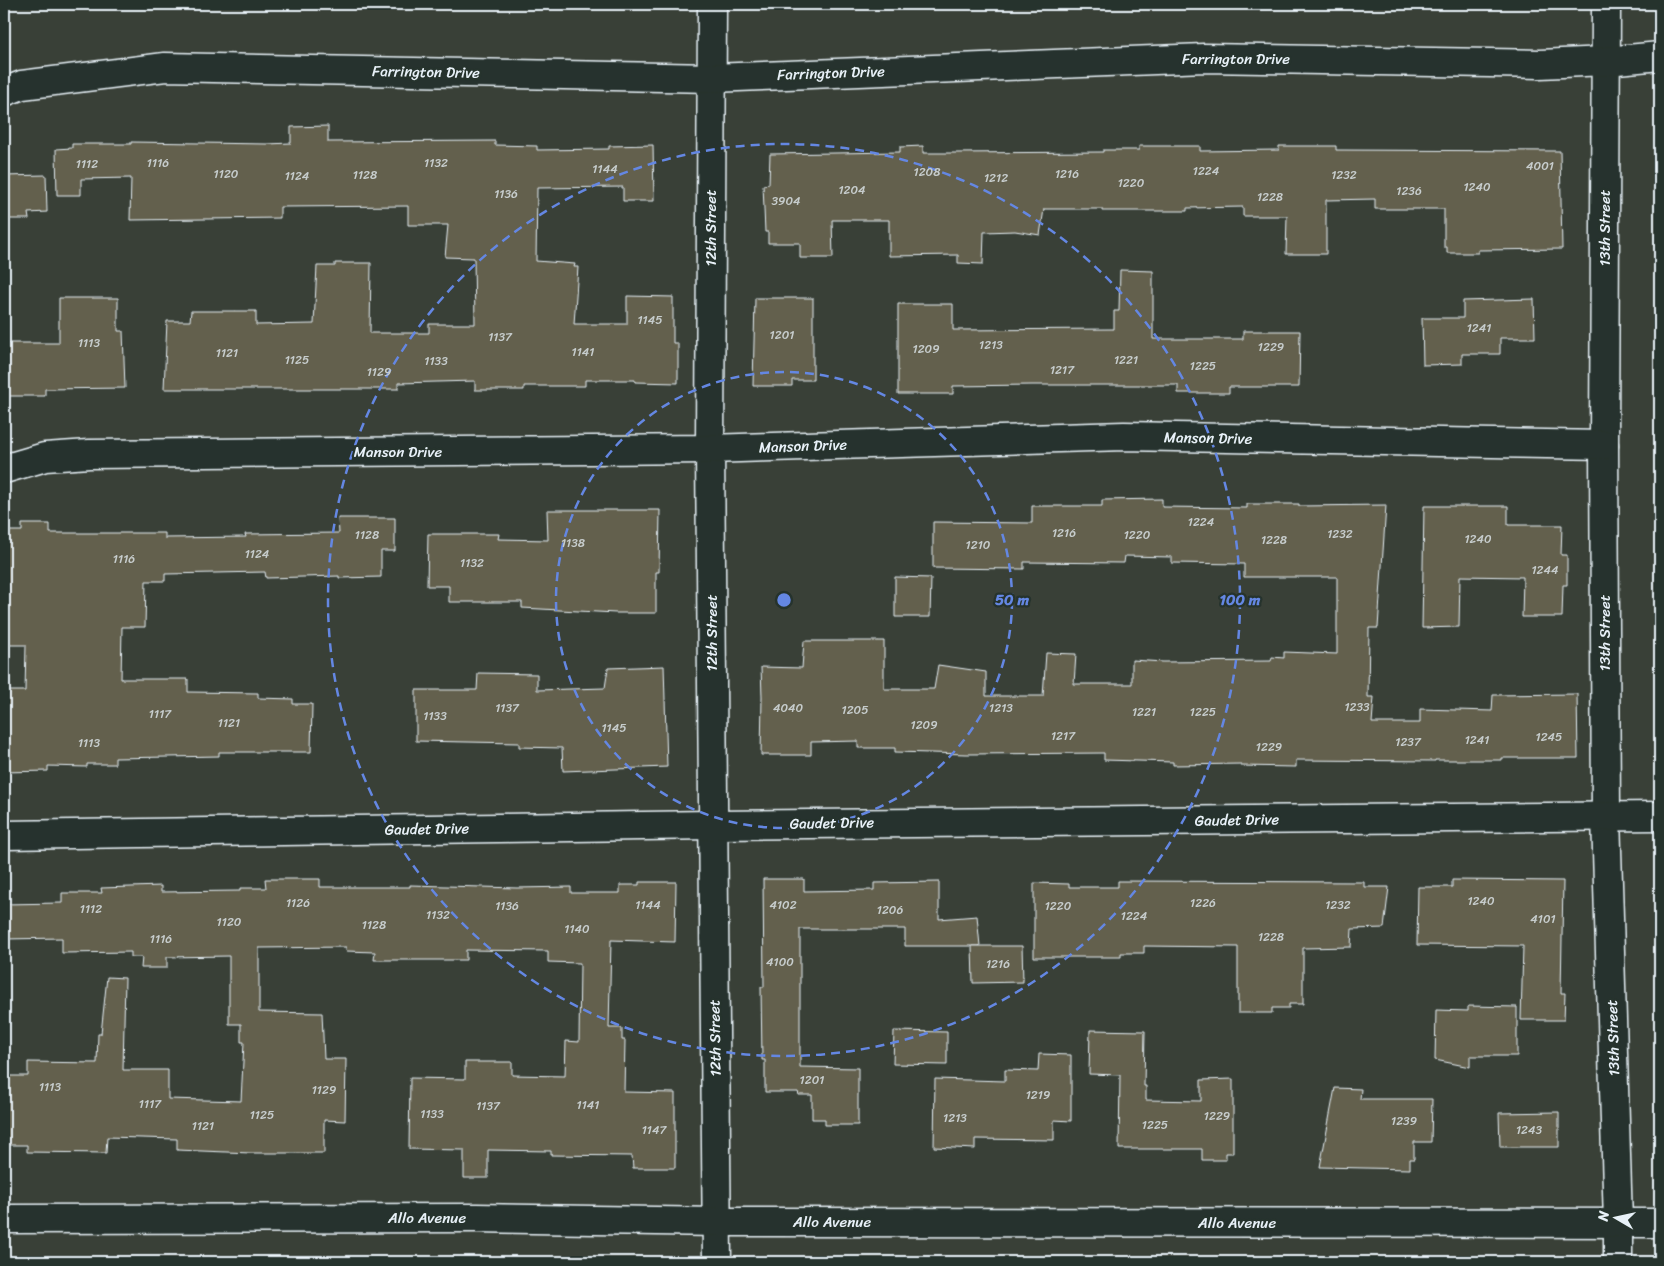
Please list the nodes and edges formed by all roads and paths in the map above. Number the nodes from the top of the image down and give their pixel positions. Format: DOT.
graph roads {
  1 [pos="712,4"];
  2 [pos="1606,4"];
  3 [pos="1660,56"];
  4 [pos="1606,61"];
  5 [pos="712,78"];
  6 [pos="4,92"];
  7 [pos="1604,445"];
  8 [pos="710,449"];
  9 [pos="4,469"];
  10 [pos="1606,816"];
  11 [pos="1660,816"];
  12 [pos="713,824"];
  13 [pos="4,835"];
  14 [pos="4,1219"];
  15 [pos="718,1222"];
  16 [pos="1618,1223"];
  17 [pos="1660,1223"];
  18 [pos="717,1262"];
  19 [pos="1618,1262"];
  1 -- 5 [label="street, 12th Street"];
  2 -- 4 [label="street, 13th Street"];
  3 -- 4 [label="street, Farrington Drive"];
  4 -- 5 [label="street, Farrington Drive"];
  4 -- 7 [label="street, 13th Street"];
  5 -- 6 [label="street, Farrington Drive"];
  5 -- 8 [label="street, 12th Street"];
  7 -- 8 [label="street, Manson Drive"];
  7 -- 10 [label="street, 13th Street"];
  8 -- 9 [label="street, Manson Drive"];
  8 -- 12 [label="street, 12th Street"];
  10 -- 11 [label="street, Gaudet Drive"];
  10 -- 12 [label="street, Gaudet Drive"];
  10 -- 16 [label="street, 13th Street"];
  12 -- 13 [label="street, Gaudet Drive"];
  12 -- 15 [label="street, 12th Street"];
  14 -- 15 [label="street, Allo Avenue"];
  15 -- 16 [label="street, Allo Avenue"];
  15 -- 18 [label="street, 12th Street"];
  16 -- 17 [label="street, Allo Avenue"];
  16 -- 19 [label="street, 13th Street"];
}
